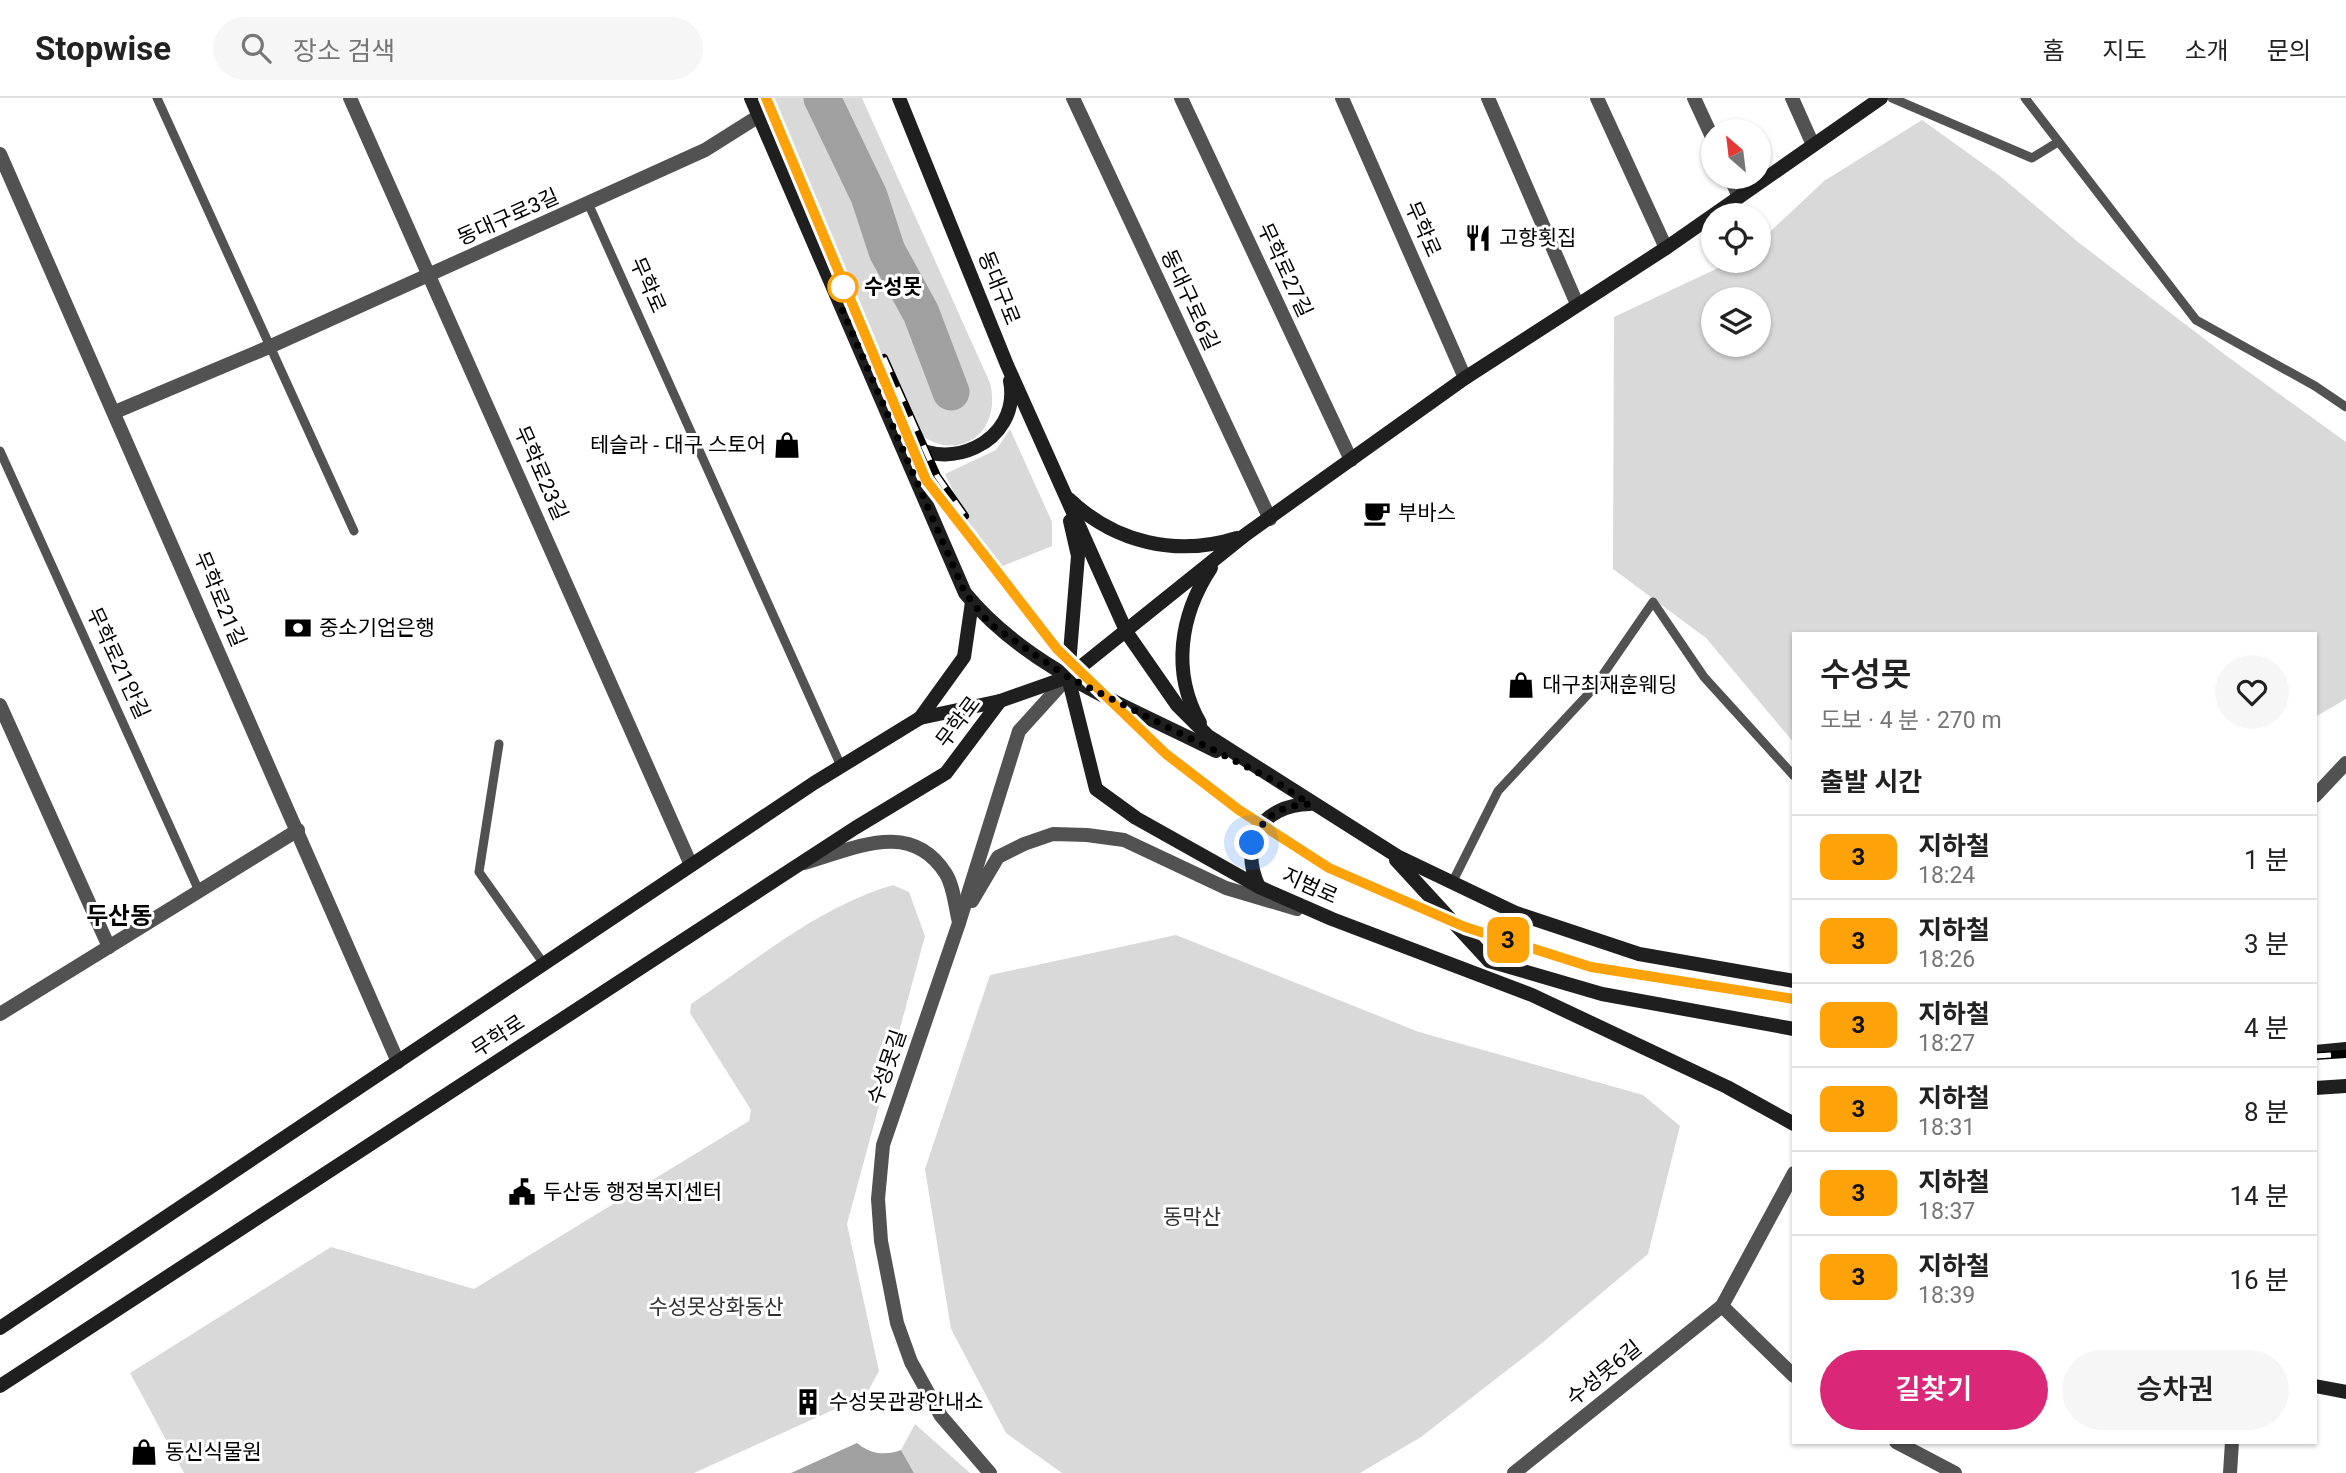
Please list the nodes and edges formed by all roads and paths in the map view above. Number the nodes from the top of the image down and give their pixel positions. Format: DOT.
graph roads {
  1 [pos="157,98"];
  2 [pos="350,98"];
  3 [pos="751,98"];
  4 [pos="899,98"];
  5 [pos="1073,98"];
  6 [pos="1181,98"];
  7 [pos="1342,98"];
  8 [pos="1488,98"];
  9 [pos="1597,98"];
  10 [pos="1695,98"];
  11 [pos="1792,98"];
  12 [pos="1881,98"];
  13 [pos="1892,98"];
  14 [pos="2025,98"];
  15 [pos="759,116"];
  16 [pos="1704,119"];
  17 [pos="2058,142"];
  18 [pos="1813,145"];
  19 [pos="0,154"];
  20 [pos="1736,189"];
  21 [pos="1740,197"];
  22 [pos="588,203"];
  23 [pos="1666,248"];
  24 [pos="430,275"];
  25 [pos="1577,304"];
  26 [pos="269,347"];
  27 [pos="1007,365"];
  28 [pos="1465,378"];
  29 [pos="2346,407"];
  30 [pos="115,412"];
  31 [pos="895,432"];
  32 [pos="0,451"];
  33 [pos="1352,460"];
  34 [pos="1063,493"];
  35 [pos="1270,519"];
  36 [pos="354,531"];
  37 [pos="1245,536"];
  38 [pos="1217,558"];
  39 [pos="972,602"];
  40 [pos="1127,633"];
  41 [pos="1068,677"];
  42 [pos="1000,701"];
  43 [pos="0,705"];
  44 [pos="920,718"];
  45 [pos="6,736"];
  46 [pos="1208,736"];
  47 [pos="499,744"];
  48 [pos="2346,763"];
  49 [pos="841,766"];
  50 [pos="1792,774"];
  51 [pos="1273,780"];
  52 [pos="2317,794"];
  53 [pos="1310,804"];
  54 [pos="298,830"];
  55 [pos="1386,850"];
  56 [pos="800,864"];
  57 [pos="691,866"];
  58 [pos="1452,883"];
  59 [pos="1259,887"];
  60 [pos="200,891"];
  61 [pos="1332,919"];
  62 [pos="959,923"];
  63 [pos="109,947"];
  64 [pos="544,964"];
  65 [pos="1792,981"];
  66 [pos="0,1014"];
  67 [pos="1792,1029"];
  68 [pos="2346,1049"];
  69 [pos="2317,1052"];
  70 [pos="398,1062"];
  71 [pos="2346,1086"];
  72 [pos="2317,1088"];
  73 [pos="1792,1123"];
  74 [pos="1792,1176"];
  75 [pos="1721,1306"];
  76 [pos="0,1328"];
  77 [pos="1792,1374"];
  78 [pos="0,1386"];
  79 [pos="2317,1386"];
  80 [pos="2346,1392"];
  81 [pos="1900,1444"];
  82 [pos="2232,1444"];
  83 [pos="990,1473"];
  84 [pos="1514,1473"];
  85 [pos="1955,1473"];
  86 [pos="2230,1473"];
  1 -- 26 [label="lane"];
  2 -- 24 [label="street, 무학로23길"];
  3 -- 15 [label="main road"];
  4 -- 27 [label="main road, 동대구로"];
  5 -- 35 [label="street, 동대구로6길"];
  6 -- 33 [label="street, 무학로27길"];
  7 -- 28 [label="street, 무학로"];
  8 -- 25 [label="street"];
  9 -- 23 [label="street"];
  10 -- 16 [label="street"];
  11 -- 18 [label="street"];
  12 -- 18 [label="main road, 무학로"];
  13 -- 17 [label="lane"];
  14 -- 17 [label="lane"];
  15 -- 22 [label="street, 동대구로3길"];
  15 -- 31 [label="main road"];
  17 -- 29 [label="lane"];
  18 -- 21 [label="main road, 무학로"];
  19 -- 30 [label="street, 무학로21길"];
  20 -- 21 [label="street"];
  21 -- 23 [label="main road, 무학로"];
  22 -- 24 [label="street, 동대구로3길"];
  22 -- 49 [label="lane, 무학로"];
  23 -- 25 [label="main road, 무학로"];
  24 -- 26 [label="street, 동대구로3길"];
  24 -- 57 [label="street, 무학로23길"];
  25 -- 28 [label="main road, 무학로"];
  26 -- 30 [label="street, 동대구로3길"];
  26 -- 36 [label="lane"];
  27 -- 31 [label="main road"];
  27 -- 34 [label="main road, 동대구로"];
  28 -- 33 [label="main road, 무학로"];
  30 -- 54 [label="street, 무학로21길"];
  31 -- 39 [label="main road"];
  32 -- 60 [label="lane, 무학로21안길"];
  33 -- 35 [label="main road, 무학로"];
  34 -- 37 [label="main road"];
  34 -- 40 [label="main road"];
  34 -- 41 [label="main road, 지범로"];
  35 -- 37 [label="main road, 무학로"];
  37 -- 38 [label="main road, 무학로"];
  38 -- 40 [label="main road, 무학로"];
  38 -- 46 [label="main road"];
  39 -- 41 [label="main road"];
  39 -- 44 [label="main road"];
  40 -- 41 [label="main road, 무학로"];
  40 -- 46 [label="main road"];
  41 -- 42 [label="main road, 무학로"];
  41 -- 51 [label="main road"];
  41 -- 59 [label="main road, 지범로"];
  41 -- 62 [label="street, 수성못길"];
  42 -- 44 [label="main road, 무학로"];
  42 -- 56 [label="main road, 무학로"];
  43 -- 45 [label="street"];
  44 -- 49 [label="main road, 무학로"];
  45 -- 63 [label="street"];
  46 -- 51 [label="main road"];
  47 -- 64 [label="lane"];
  48 -- 52 [label="street"];
  49 -- 57 [label="main road, 무학로"];
  50 -- 58 [label="lane"];
  51 -- 53 [label="main road"];
  53 -- 55 [label="main road"];
  53 -- 59 [label="main road"];
  54 -- 60 [label="street"];
  54 -- 70 [label="street, 무학로21길"];
  55 -- 58 [label="main road"];
  55 -- 67 [label="main road"];
  56 -- 62 [label="street"];
  56 -- 78 [label="main road, 무학로"];
  57 -- 64 [label="main road, 무학로"];
  58 -- 65 [label="main road"];
  59 -- 61 [label="main road, 지범로"];
  60 -- 63 [label="street"];
  61 -- 62 [label="street"];
  61 -- 73 [label="main road, 지범로"];
  62 -- 83 [label="street, 수성못길"];
  63 -- 66 [label="street"];
  64 -- 70 [label="main road, 무학로"];
  68 -- 69 [label="main road"];
  70 -- 76 [label="main road, 무학로"];
  71 -- 72 [label="main road"];
  74 -- 75 [label="street, 수성못6길"];
  75 -- 77 [label="street"];
  75 -- 84 [label="street, 수성못6길"];
  79 -- 80 [label="main road"];
  81 -- 85 [label="street"];
  82 -- 86 [label="street"];
}
